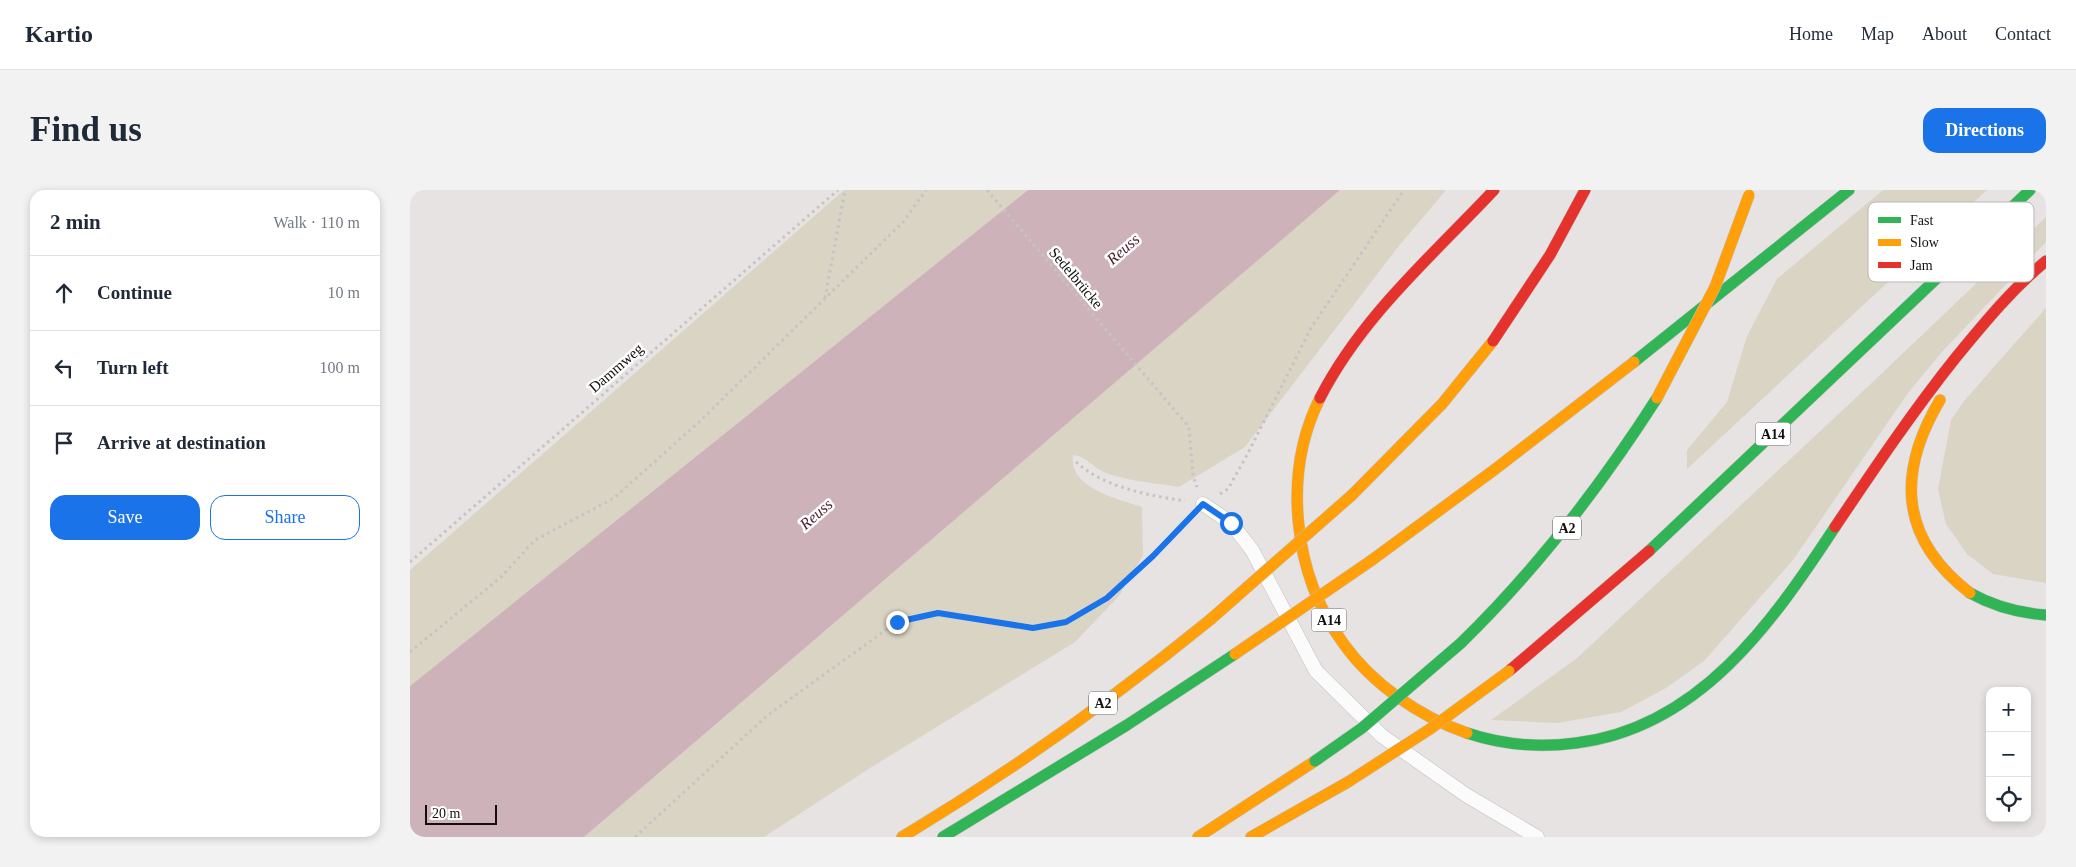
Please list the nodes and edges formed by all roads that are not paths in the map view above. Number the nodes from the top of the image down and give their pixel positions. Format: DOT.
graph roads {
  1 [pos="1494,190"];
  2 [pos="1585,190"];
  3 [pos="1827,190"];
  4 [pos="1850,190"];
  5 [pos="2030,190"];
  6 [pos="1750,193"];
  7 [pos="2017,202"];
  8 [pos="1772,253"];
  9 [pos="2046,263"];
  10 [pos="2034,271"];
  11 [pos="1933,282"];
  12 [pos="2019,282"];
  13 [pos="2021,301"];
  14 [pos="1978,349"];
  15 [pos="1962,369"];
  16 [pos="1944,392"];
  17 [pos="1203,504"];
  18 [pos="2046,615"];
  19 [pos="902,837"];
  20 [pos="943,837"];
  21 [pos="1198,837"];
  22 [pos="1250,837"];
  23 [pos="1537,837"];
  1 -- 12 [label="highway, A14"];
  2 -- 19 [label="highway, A2, bridge"];
  3 -- 8 [label="lane"];
  4 -- 8 [label="highway, A14"];
  5 -- 7 [label="highway, A14, bridge"];
  6 -- 21 [label="highway, A2, bridge"];
  8 -- 20 [label="highway, A14, bridge"];
  9 -- 10 [label="highway, A14"];
  9 -- 13 [label="highway"];
  11 -- 22 [label="highway, A14, bridge"];
  14 -- 15 [label="highway"];
  16 -- 18 [label="highway"];
  17 -- 23 [label="lane"];
}
